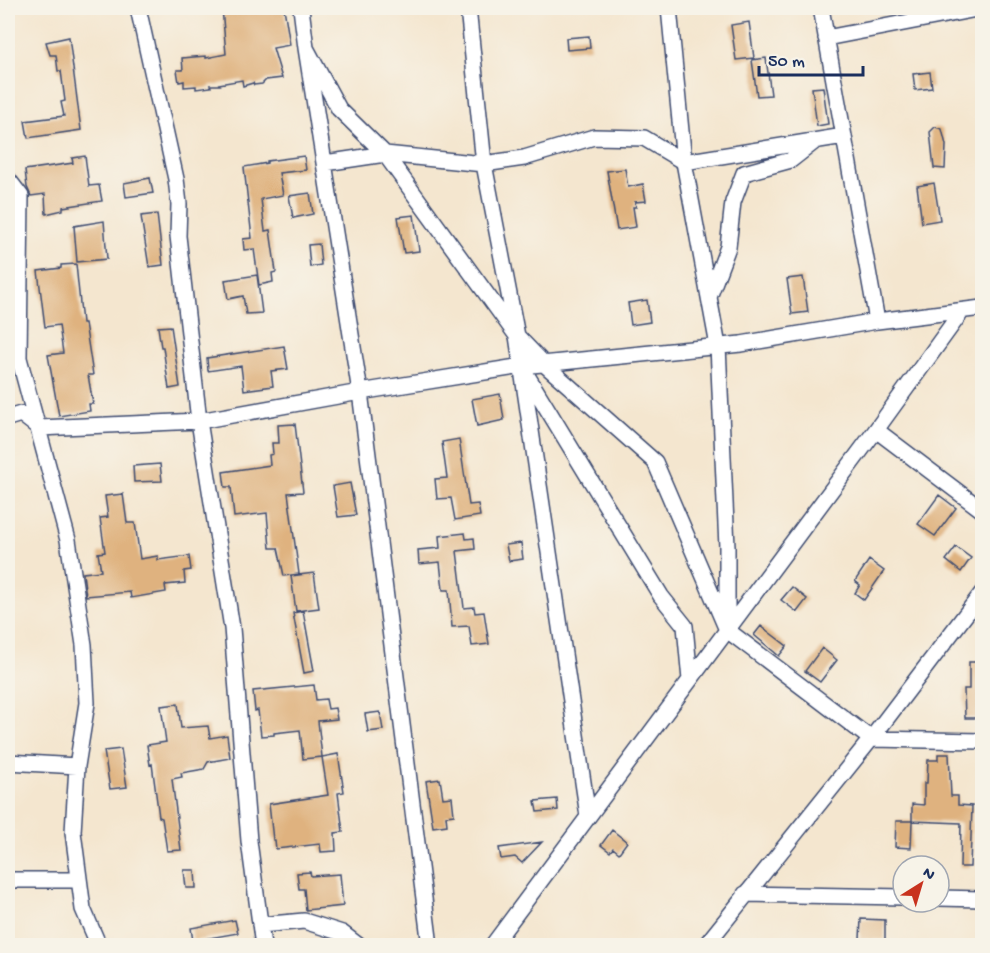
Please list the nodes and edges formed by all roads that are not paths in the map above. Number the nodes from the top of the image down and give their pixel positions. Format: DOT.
graph roads {
  1 [pos="138,8"];
  2 [pos="301,8"];
  3 [pos="468,8"];
  4 [pos="669,8"];
  5 [pos="821,8"];
  6 [pos="982,8"];
  7 [pos="826,38"];
  8 [pos="306,48"];
  9 [pos="844,136"];
  10 [pos="815,141"];
  11 [pos="385,154"];
  12 [pos="684,162"];
  13 [pos="325,163"];
  14 [pos="484,164"];
  15 [pos="8,178"];
  16 [pos="709,297"];
  17 [pos="982,308"];
  18 [pos="962,311"];
  19 [pos="878,321"];
  20 [pos="517,336"];
  21 [pos="8,338"];
  22 [pos="718,346"];
  23 [pos="19,358"];
  24 [pos="544,364"];
  25 [pos="522,366"];
  26 [pos="360,392"];
  27 [pos="8,418"];
  28 [pos="199,422"];
  29 [pos="39,428"];
  30 [pos="876,430"];
  31 [pos="982,510"];
  32 [pos="982,593"];
  33 [pos="727,630"];
  34 [pos="690,680"];
  35 [pos="871,739"];
  36 [pos="982,741"];
  37 [pos="8,762"];
  38 [pos="76,766"];
  39 [pos="588,816"];
  40 [pos="8,880"];
  41 [pos="79,880"];
  42 [pos="745,894"];
  43 [pos="891,897"];
  44 [pos="951,899"];
  45 [pos="980,900"];
  46 [pos="261,925"];
  47 [pos="99,945"];
  48 [pos="263,945"];
  49 [pos="359,945"];
  50 [pos="430,945"];
  51 [pos="492,945"];
  52 [pos="705,945"];
  1 -- 28 [label="street"];
  2 -- 8 [label="street"];
  3 -- 14 [label="street"];
  4 -- 12 [label="street"];
  5 -- 7 [label="street"];
  6 -- 7 [label="street"];
  7 -- 9 [label="street"];
  8 -- 11 [label="street"];
  8 -- 13 [label="street"];
  9 -- 10 [label="street"];
  9 -- 19 [label="street"];
  10 -- 12 [label="street"];
  10 -- 16 [label="street"];
  11 -- 13 [label="street"];
  11 -- 14 [label="street"];
  11 -- 20 [label="street"];
  12 -- 14 [label="street"];
  12 -- 16 [label="street"];
  13 -- 26 [label="street"];
  14 -- 20 [label="street"];
  15 -- 23 [label="street"];
  16 -- 22 [label="street"];
  17 -- 18 [label="street"];
  18 -- 19 [label="street"];
  18 -- 30 [label="street"];
  19 -- 22 [label="street"];
  20 -- 24 [label="street"];
  20 -- 25 [label="street"];
  21 -- 23 [label="street"];
  22 -- 24 [label="street"];
  22 -- 33 [label="street"];
  23 -- 29 [label="street"];
  24 -- 25 [label="street"];
  24 -- 33 [label="street"];
  25 -- 26 [label="street"];
  25 -- 34 [label="street"];
  25 -- 39 [label="street"];
  26 -- 28 [label="street"];
  26 -- 50 [label="street"];
  27 -- 29 [label="street"];
  28 -- 29 [label="street"];
  28 -- 46 [label="street"];
  29 -- 38 [label="street"];
  30 -- 31 [label="street"];
  30 -- 33 [label="street"];
  32 -- 35 [label="street"];
  33 -- 34 [label="street"];
  33 -- 35 [label="street"];
  34 -- 39 [label="street"];
  35 -- 36 [label="street"];
  35 -- 42 [label="street"];
  37 -- 38 [label="street"];
  38 -- 41 [label="street"];
  39 -- 51 [label="street"];
  40 -- 41 [label="street"];
  41 -- 47 [label="street"];
  42 -- 43 [label="street"];
  42 -- 52 [label="street"];
  44 -- 45 [label="street"];
  46 -- 48 [label="street"];
  46 -- 49 [label="street"];
}
